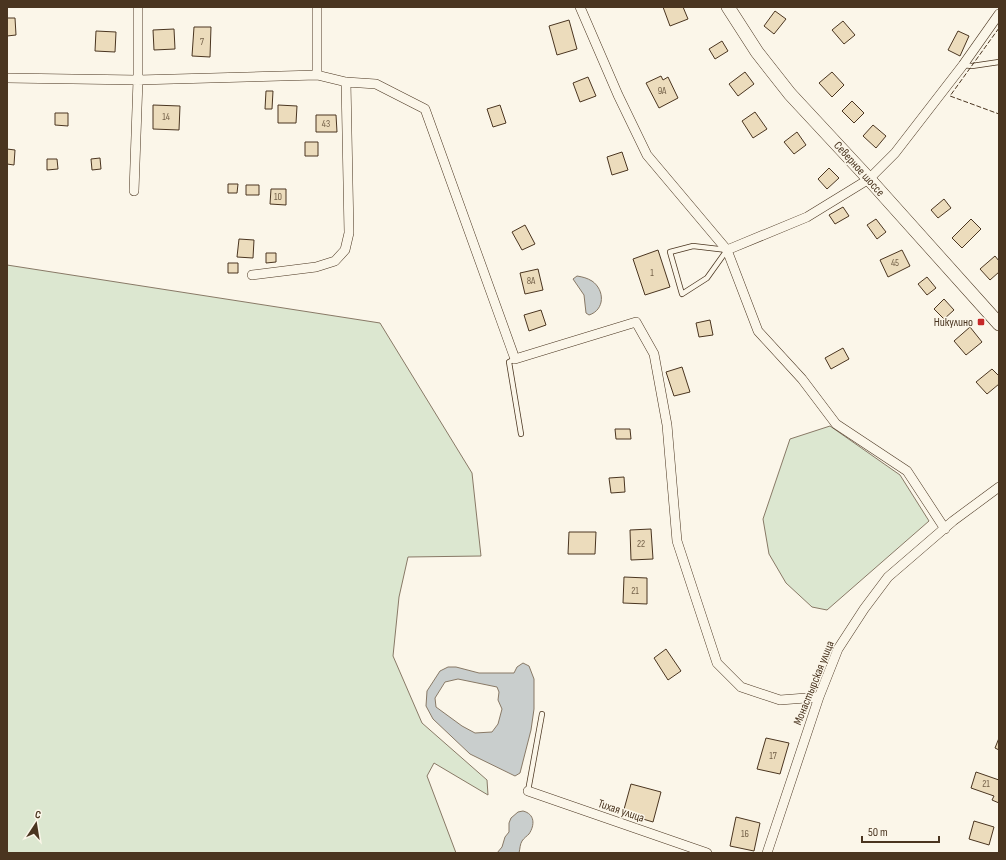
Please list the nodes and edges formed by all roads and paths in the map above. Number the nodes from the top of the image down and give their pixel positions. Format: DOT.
graph roads {
  1 [pos="138,7"];
  2 [pos="317,7"];
  3 [pos="580,7"];
  4 [pos="728,7"];
  5 [pos="999,14"];
  6 [pos="999,62"];
  7 [pos="963,65"];
  8 [pos="317,75"];
  9 [pos="7,78"];
  10 [pos="138,80"];
  11 [pos="346,82"];
  12 [pos="869,179"];
  13 [pos="134,191"];
  14 [pos="727,250"];
  15 [pos="252,275"];
  16 [pos="999,324"];
  17 [pos="515,360"];
  18 [pos="521,434"];
  19 [pos="999,487"];
  20 [pos="945,529"];
  21 [pos="819,696"];
  22 [pos="542,714"];
  23 [pos="528,792"];
  24 [pos="707,853"];
  25 [pos="768,853"];
  1 -- 10 [label="street"];
  2 -- 8 [label="street"];
  3 -- 14 [label="street"];
  4 -- 12 [label="main road, Северное шоссе"];
  5 -- 7 [label="street"];
  6 -- 7 [label="lane"];
  7 -- 12 [label="street"];
  8 -- 10 [label="street"];
  8 -- 11 [label="street"];
  9 -- 10 [label="street"];
  10 -- 13 [label="street"];
  11 -- 15 [label="street"];
  11 -- 17 [label="street"];
  12 -- 14 [label="street"];
  12 -- 16 [label="main road, Северное шоссе"];
  14 -- 14 [label="lane"];
  14 -- 20 [label="street"];
  17 -- 18 [label="lane"];
  17 -- 21 [label="street"];
  19 -- 20 [label="street, Монастырская улица"];
  20 -- 21 [label="street, Монастырская улица"];
  21 -- 25 [label="street, Монастырская улица"];
  22 -- 23 [label="lane"];
  23 -- 24 [label="street, Тихая улица"];
}
